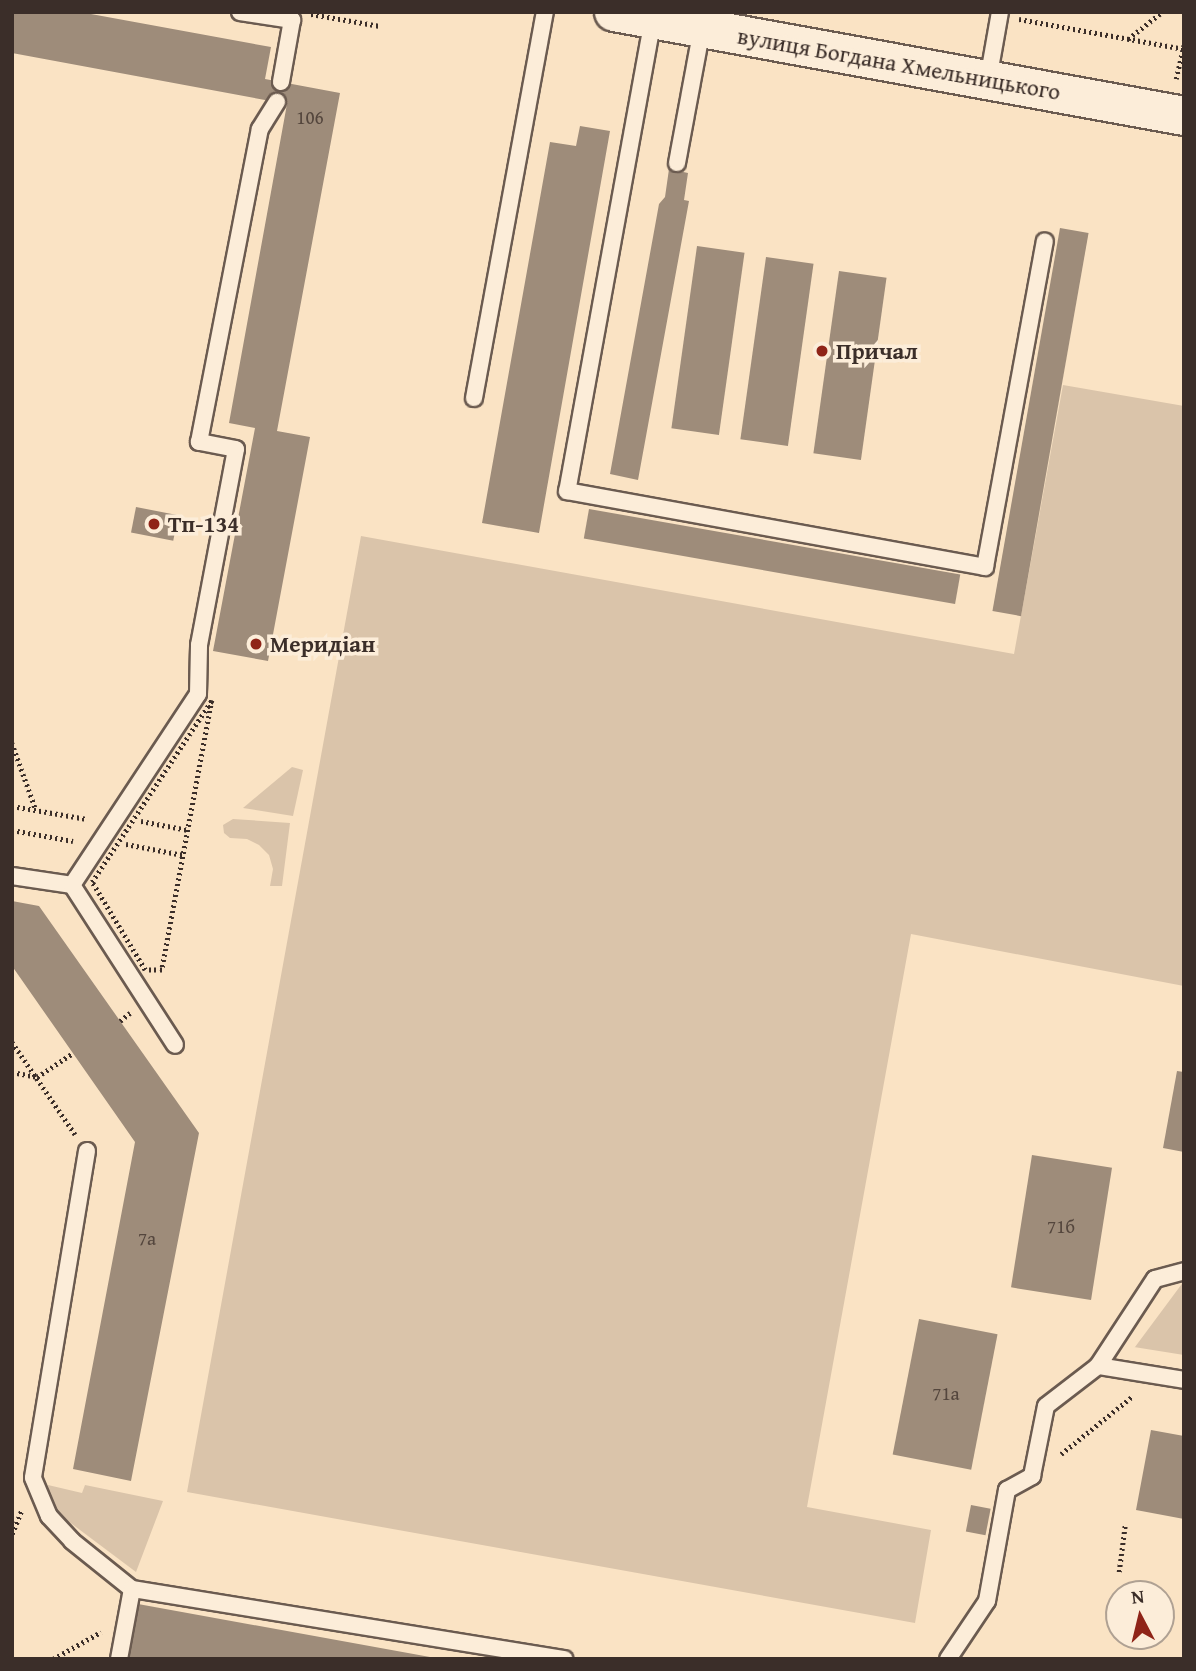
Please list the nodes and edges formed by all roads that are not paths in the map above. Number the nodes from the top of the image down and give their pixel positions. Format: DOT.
graph roads {
  1 [pos="240,12"];
  2 [pos="545,12"];
  3 [pos="614,12"];
  4 [pos="1000,14"];
  5 [pos="653,19"];
  6 [pos="702,28"];
  7 [pos="988,80"];
  8 [pos="281,82"];
  9 [pos="1179,100"];
  10 [pos="278,102"];
  11 [pos="677,163"];
  12 [pos="1045,242"];
  13 [pos="474,398"];
  14 [pos="12,876"];
  15 [pos="72,885"];
  16 [pos="175,1045"];
  17 [pos="87,1151"];
  18 [pos="1184,1271"];
  19 [pos="1098,1366"];
  20 [pos="1184,1380"];
  21 [pos="132,1589"];
  22 [pos="119,1659"];
  23 [pos="564,1659"];
  24 [pos="948,1659"];
  1 -- 8 [label="lane"];
  2 -- 13 [label="lane"];
  3 -- 5 [label="street, вулиця Богдана Хмельницького"];
  4 -- 7 [label="lane"];
  5 -- 6 [label="street, вулиця Богдана Хмельницького"];
  5 -- 12 [label="lane"];
  6 -- 7 [label="street, вулиця Богдана Хмельницького"];
  6 -- 11 [label="lane"];
  7 -- 9 [label="street, вулиця Богдана Хмельницького"];
  10 -- 15 [label="lane"];
  14 -- 15 [label="lane"];
  15 -- 16 [label="lane"];
  17 -- 21 [label="lane"];
  18 -- 19 [label="lane"];
  19 -- 20 [label="lane"];
  19 -- 24 [label="lane"];
  21 -- 22 [label="lane"];
  21 -- 23 [label="lane"];
}
